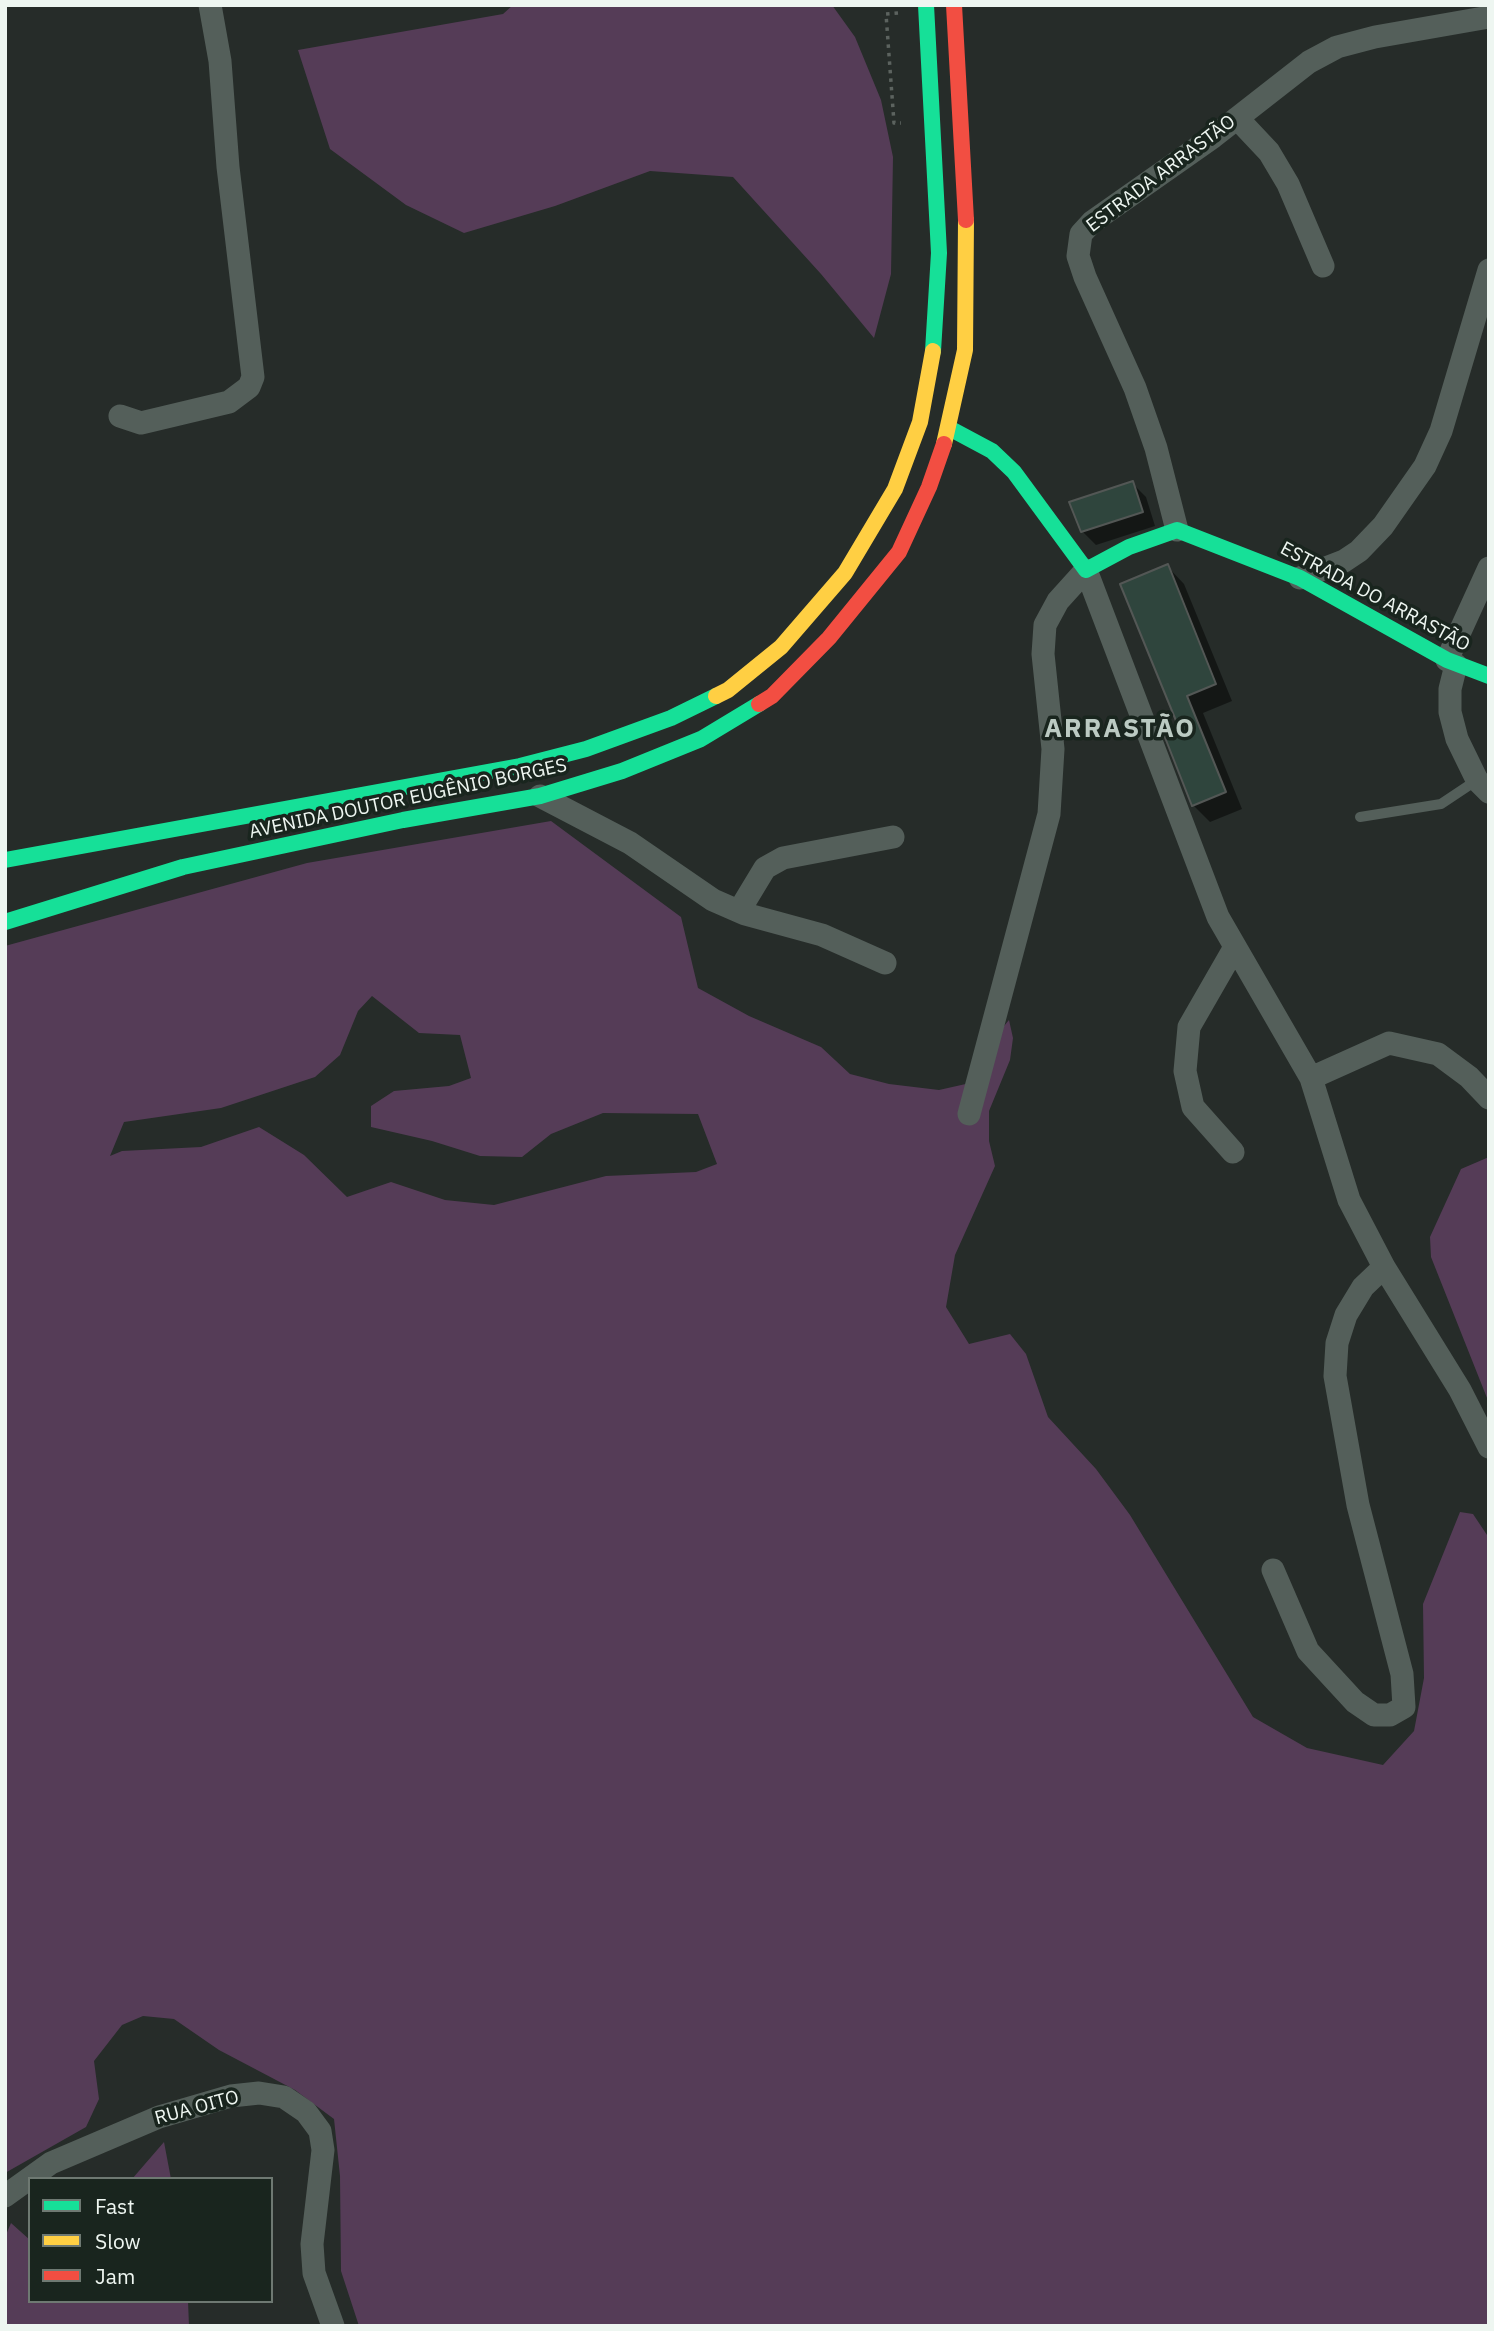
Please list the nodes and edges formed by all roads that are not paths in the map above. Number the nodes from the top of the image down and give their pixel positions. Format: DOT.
graph roads {
  1 [pos="210,5"];
  2 [pos="926,5"];
  3 [pos="954,5"];
  4 [pos="1489,17"];
  5 [pos="1237,118"];
  6 [pos="1323,266"];
  7 [pos="1489,270"];
  8 [pos="120,416"];
  9 [pos="949,428"];
  10 [pos="1177,530"];
  11 [pos="1086,570"];
  12 [pos="1300,578"];
  13 [pos="1486,582"];
  14 [pos="1452,662"];
  15 [pos="1489,676"];
  16 [pos="1483,786"];
  17 [pos="540,796"];
  18 [pos="1360,817"];
  19 [pos="893,837"];
  20 [pos="5,860"];
  21 [pos="739,911"];
  22 [pos="5,922"];
  23 [pos="1235,947"];
  24 [pos="885,963"];
  25 [pos="1311,1078"];
  26 [pos="1489,1098"];
  27 [pos="970,1114"];
  28 [pos="1233,1152"];
  29 [pos="1384,1267"];
  30 [pos="1489,1447"];
  31 [pos="1273,1570"];
  32 [pos="31,2177"];
  33 [pos="28,2180"];
  34 [pos="5,2196"];
  35 [pos="333,2326"];
  1 -- 8 [label="street"];
  2 -- 20 [label="main road, AVENIDA DOUTOR EUGÊNIO BORGES"];
  3 -- 9 [label="main road, AVENIDA DOUTOR EUGÊNIO BORGES"];
  4 -- 5 [label="street, ESTRADA ARRASTÃO"];
  5 -- 6 [label="street"];
  5 -- 10 [label="street, ESTRADA ARRASTÃO"];
  7 -- 12 [label="street"];
  9 -- 11 [label="main road"];
  9 -- 17 [label="main road, AVENIDA DOUTOR EUGÊNIO BORGES"];
  10 -- 11 [label="main road"];
  10 -- 12 [label="main road, ESTRADA DO ARRASTÃO"];
  11 -- 23 [label="street"];
  11 -- 27 [label="street"];
  12 -- 14 [label="main road, ESTRADA DO ARRASTÃO"];
  13 -- 14 [label="street"];
  14 -- 15 [label="main road, ESTRADA DO ARRASTÃO"];
  14 -- 16 [label="street"];
  16 -- 18 [label="lane"];
  17 -- 21 [label="street"];
  17 -- 22 [label="main road, AVENIDA DOUTOR EUGÊNIO BORGES"];
  19 -- 21 [label="street"];
  21 -- 24 [label="street"];
  23 -- 25 [label="street"];
  23 -- 28 [label="street"];
  25 -- 26 [label="street"];
  25 -- 29 [label="street"];
  29 -- 30 [label="street"];
  29 -- 31 [label="street"];
  32 -- 35 [label="street, RUA OITO"];
  33 -- 34 [label="street, RUA OITO"];
}
